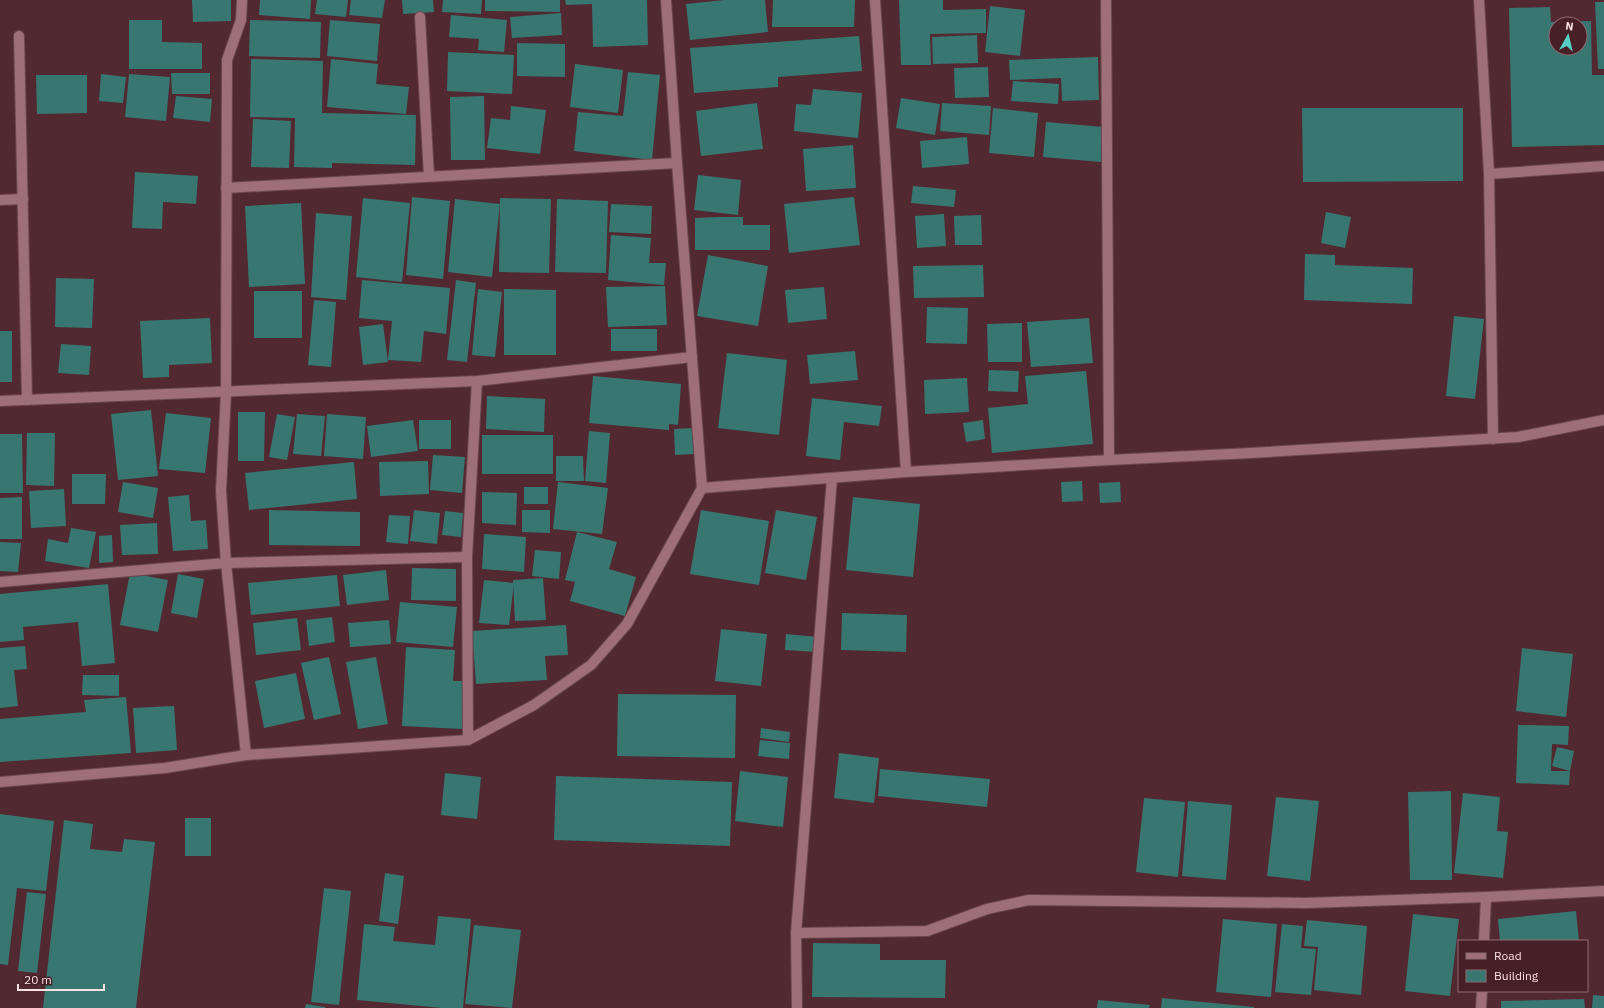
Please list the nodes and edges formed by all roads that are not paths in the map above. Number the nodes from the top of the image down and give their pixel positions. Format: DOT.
graph roads {
  1 [pos="242,0"];
  2 [pos="666,0"];
  3 [pos="875,0"];
  4 [pos="1106,0"];
  5 [pos="1478,0"];
  6 [pos="420,17"];
  7 [pos="19,36"];
  8 [pos="677,163"];
  9 [pos="1604,166"];
  10 [pos="1489,174"];
  11 [pos="430,176"];
  12 [pos="226,188"];
  13 [pos="23,199"];
  14 [pos="0,200"];
  15 [pos="692,357"];
  16 [pos="477,381"];
  17 [pos="226,392"];
  18 [pos="27,400"];
  19 [pos="0,401"];
  20 [pos="1604,420"];
  21 [pos="1493,439"];
  22 [pos="1109,460"];
  23 [pos="906,472"];
  24 [pos="832,478"];
  25 [pos="702,488"];
  26 [pos="467,557"];
  27 [pos="226,563"];
  28 [pos="0,582"];
  29 [pos="468,740"];
  30 [pos="246,754"];
  31 [pos="0,782"];
  32 [pos="1604,891"];
  33 [pos="1486,897"];
  34 [pos="796,933"];
  35 [pos="1484,940"];
  36 [pos="1482,992"];
  37 [pos="797,1008"];
  38 [pos="1481,1008"];
  1 -- 12 [label="street"];
  2 -- 8 [label="street"];
  3 -- 23 [label="street"];
  4 -- 22 [label="street"];
  5 -- 10 [label="street"];
  6 -- 11 [label="street"];
  7 -- 13 [label="street"];
  8 -- 11 [label="street"];
  8 -- 15 [label="street"];
  9 -- 10 [label="street"];
  10 -- 21 [label="street"];
  11 -- 12 [label="street"];
  12 -- 17 [label="street"];
  13 -- 14 [label="street"];
  13 -- 18 [label="street"];
  15 -- 16 [label="street"];
  15 -- 25 [label="street"];
  16 -- 17 [label="street"];
  16 -- 26 [label="street"];
  17 -- 18 [label="street"];
  17 -- 27 [label="street"];
  18 -- 19 [label="street"];
  20 -- 21 [label="street"];
  21 -- 22 [label="street"];
  22 -- 23 [label="street"];
  23 -- 24 [label="street"];
  24 -- 25 [label="street"];
  24 -- 34 [label="street"];
  25 -- 29 [label="street"];
  26 -- 27 [label="street"];
  26 -- 29 [label="street"];
  27 -- 28 [label="street"];
  27 -- 30 [label="street"];
  29 -- 30 [label="street"];
  30 -- 31 [label="street"];
  32 -- 33 [label="street"];
  33 -- 34 [label="street"];
  33 -- 35 [label="street"];
  34 -- 37 [label="street"];
  36 -- 38 [label="street"];
}
